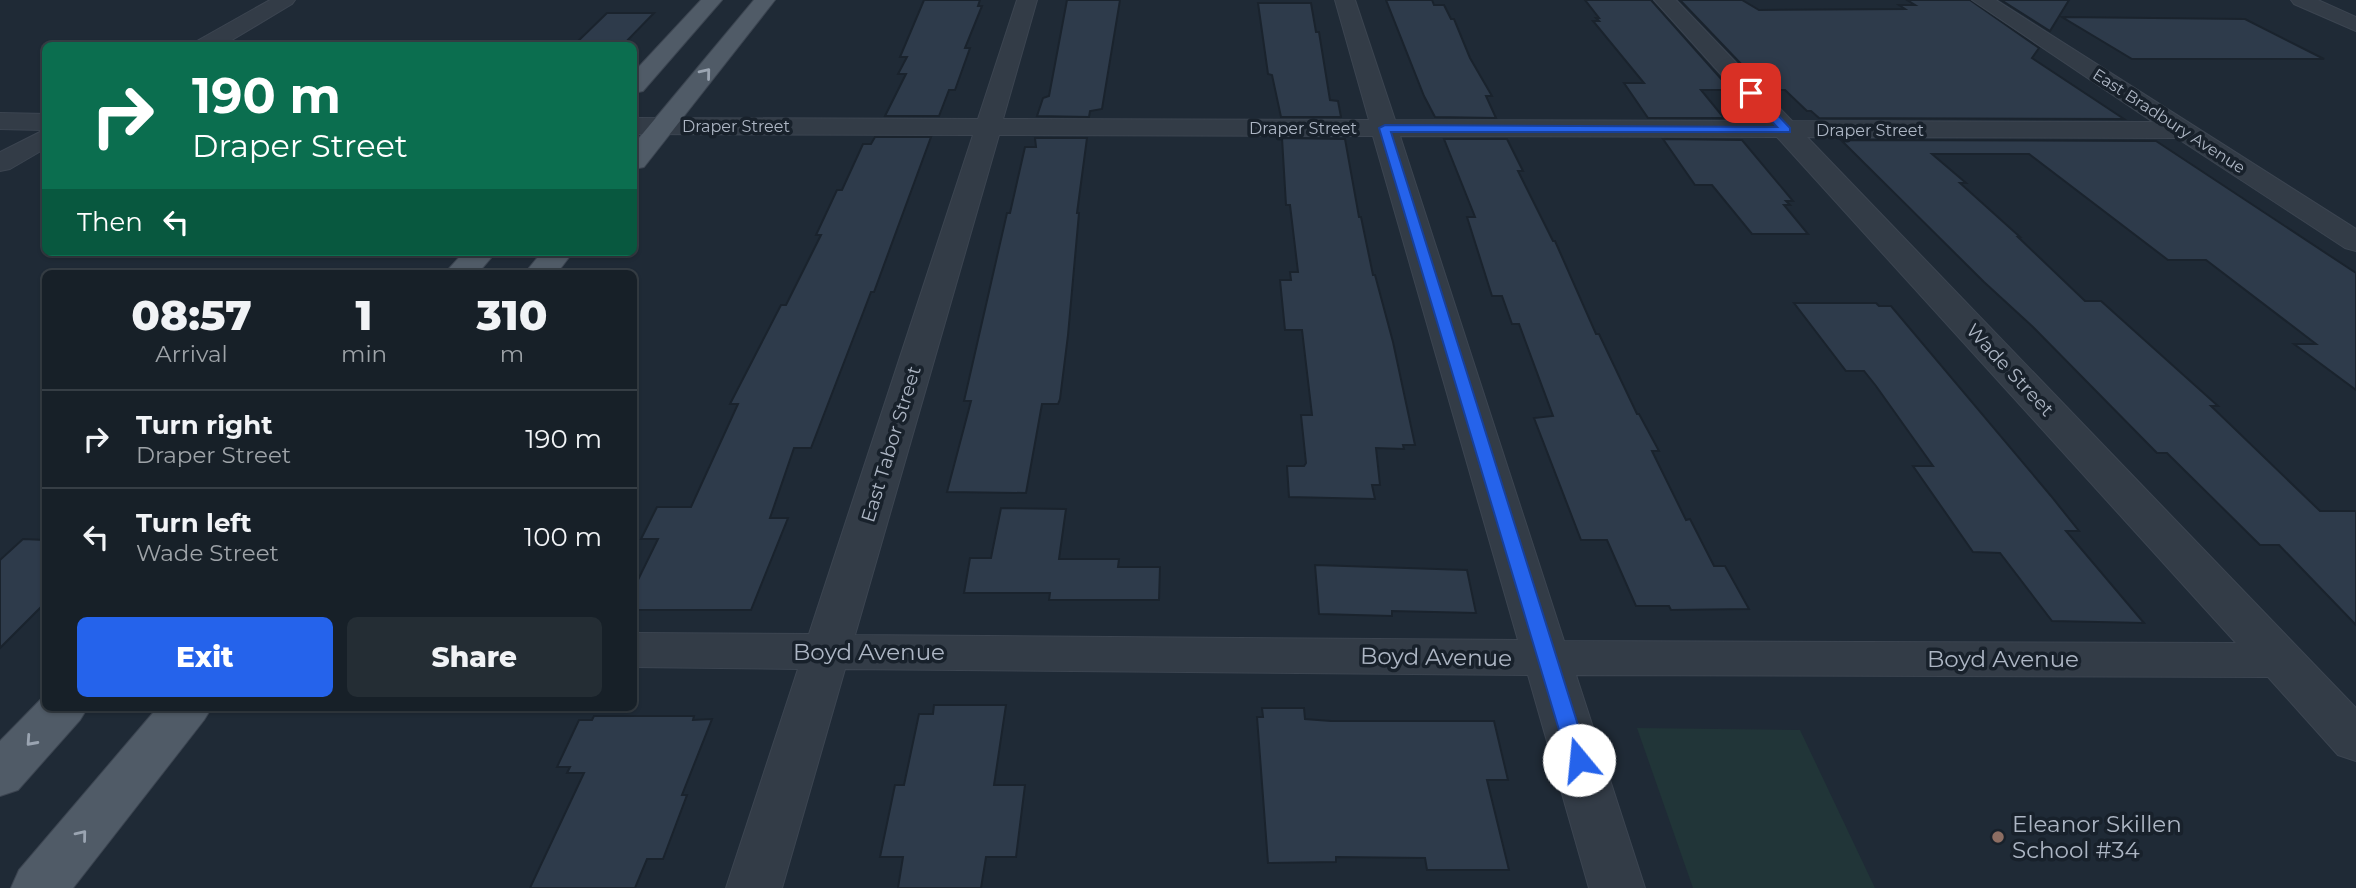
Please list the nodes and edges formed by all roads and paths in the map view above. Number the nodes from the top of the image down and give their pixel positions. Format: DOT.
graph roads {
  1 [pos="285,0"];
  2 [pos="712,0"];
  3 [pos="765,0"];
  4 [pos="1027,0"];
  5 [pos="1345,0"];
  6 [pos="1664,0"];
  7 [pos="1982,0"];
  8 [pos="2301,0"];
  9 [pos="2347,0"];
  10 [pos="2356,27"];
  11 [pos="212,42"];
  12 [pos="637,83"];
  13 [pos="0,121"];
  14 [pos="42,122"];
  15 [pos="637,126"];
  16 [pos="663,126"];
  17 [pos="988,128"];
  18 [pos="1385,128"];
  19 [pos="1786,130"];
  20 [pos="2183,130"];
  21 [pos="42,139"];
  22 [pos="637,157"];
  23 [pos="0,163"];
  24 [pos="2356,242"];
  25 [pos="477,256"];
  26 [pos="555,256"];
  27 [pos="464,270"];
  28 [pos="543,270"];
  29 [pos="637,650"];
  30 [pos="828,651"];
  31 [pos="1548,658"];
  32 [pos="2280,660"];
  33 [pos="59,711"];
  34 [pos="184,711"];
  35 [pos="2356,741"];
  36 [pos="0,775"];
  37 [pos="39,888"];
  38 [pos="754,888"];
  39 [pos="1617,888"];
  1 -- 11 [label="street"];
  2 -- 12 [label="main road"];
  16 -- 3 [label="main road, one-way"];
  4 -- 17 [label="street, East Tabor Street"];
  5 -- 18 [label="street"];
  6 -- 19 [label="street, Wade Street"];
  7 -- 20 [label="street, East Bradbury Avenue"];
  8 -- 10 [label="street"];
  9 -- 10 [label="street"];
  13 -- 14 [label="street"];
  15 -- 16 [label="street, Draper Street"];
  16 -- 17 [label="street, Draper Street"];
  16 -- 22 [label="main road"];
  17 -- 18 [label="street, Draper Street"];
  17 -- 30 [label="street, East Tabor Street"];
  18 -- 19 [label="street, Draper Street"];
  18 -- 31 [label="street"];
  19 -- 20 [label="street, Draper Street"];
  19 -- 32 [label="street, Wade Street"];
  20 -- 24 [label="street, East Bradbury Avenue"];
  21 -- 23 [label="street"];
  25 -- 27 [label="main road"];
  26 -- 28 [label="main road"];
  29 -- 30 [label="street, Boyd Avenue"];
  30 -- 31 [label="street, Boyd Avenue"];
  30 -- 38 [label="street, East Tabor Street"];
  31 -- 32 [label="street, Boyd Avenue"];
  31 -- 39 [label="street"];
  32 -- 35 [label="street, Wade Street"];
  33 -- 36 [label="main road, one-way"];
  37 -- 34 [label="main road, one-way"];
}
